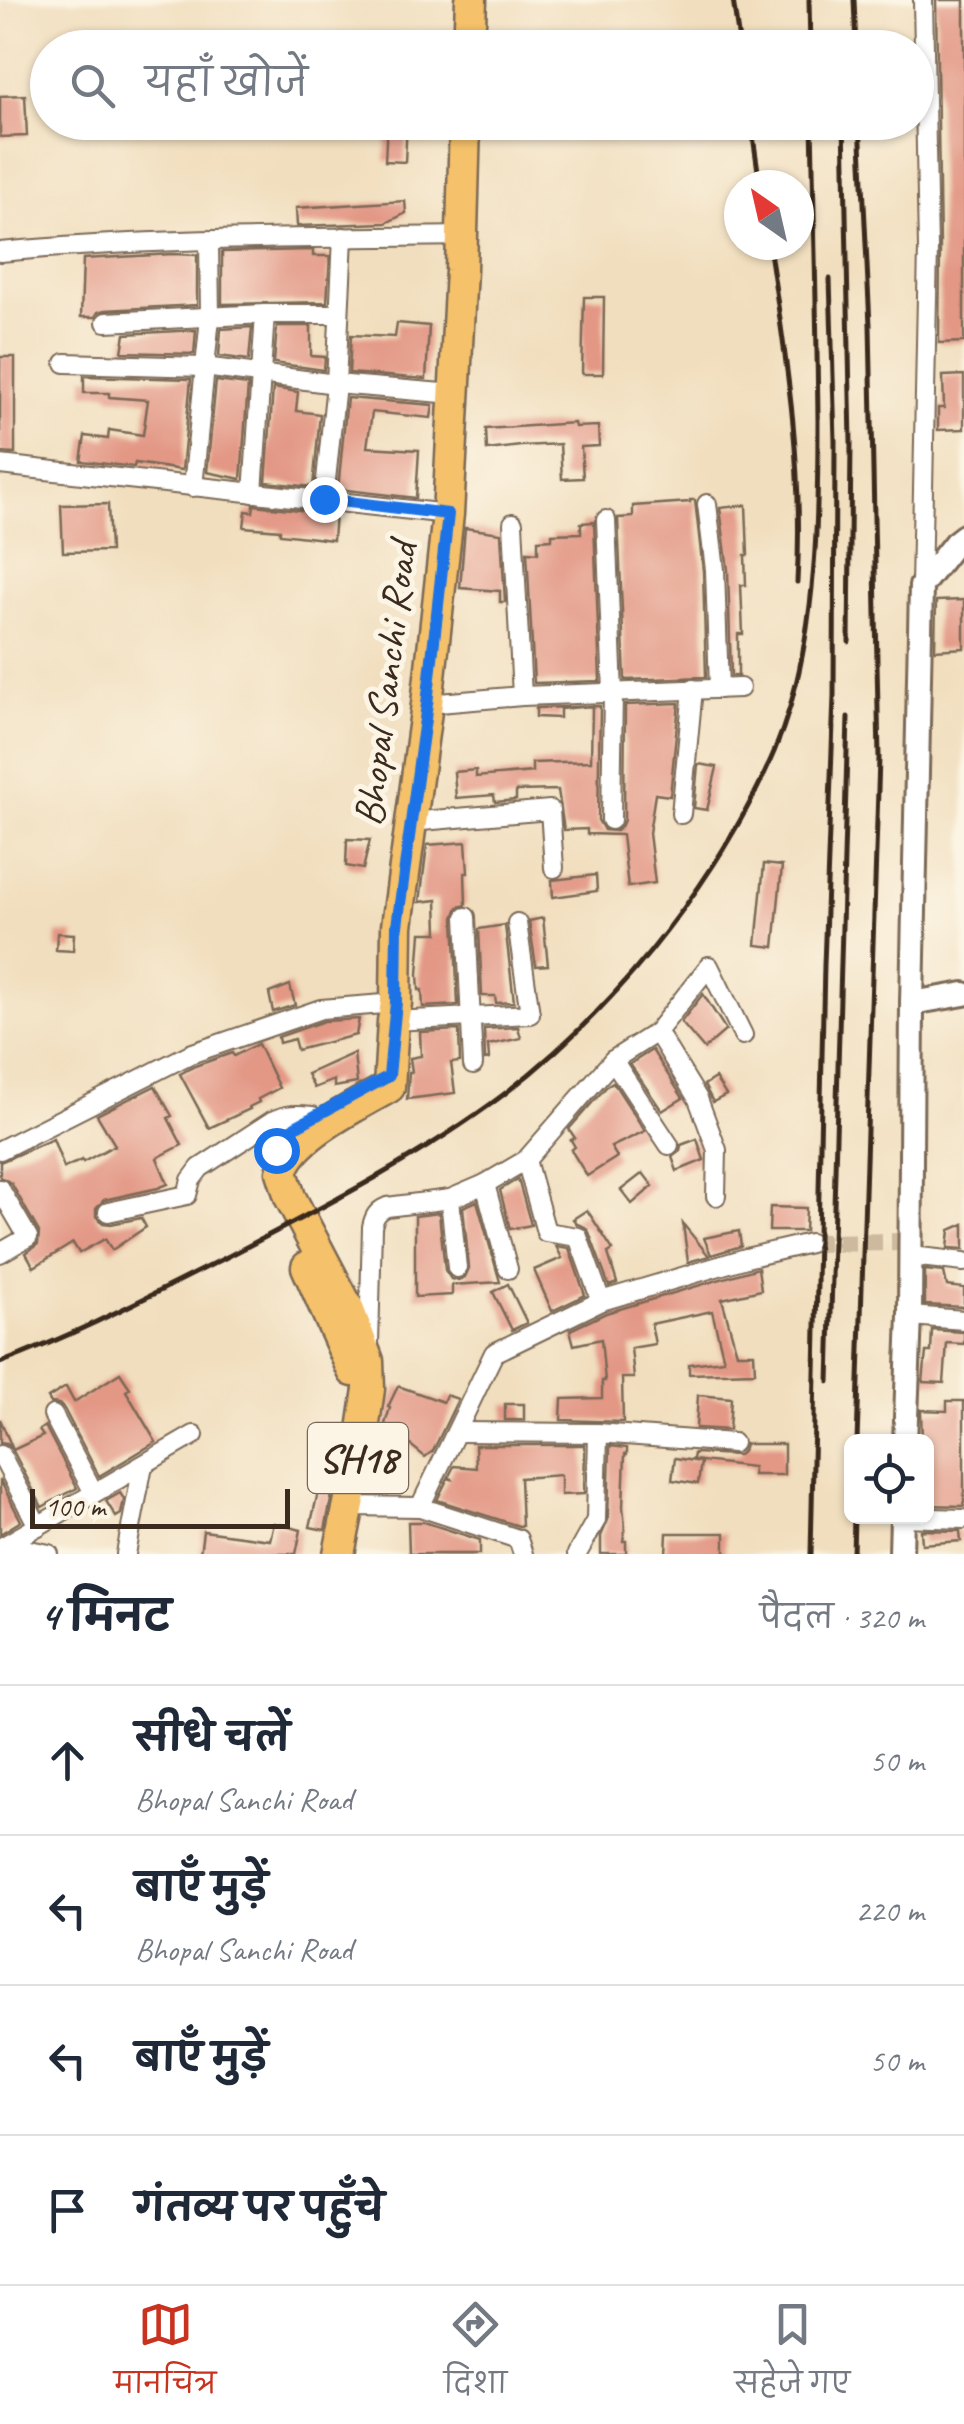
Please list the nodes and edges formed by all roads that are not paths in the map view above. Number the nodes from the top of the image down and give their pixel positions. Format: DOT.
graph roads {
  1 [pos="471,0"];
  2 [pos="923,0"];
  3 [pos="470,30"];
  4 [pos="924,30"];
  5 [pos="465,140"];
  6 [pos="926,140"];
  7 [pos="460,236"];
  8 [pos="343,238"];
  9 [pos="209,240"];
  10 [pos="0,252"];
  11 [pos="265,314"];
  12 [pos="339,314"];
  13 [pos="210,317"];
  14 [pos="106,322"];
  15 [pos="65,363"];
  16 [pos="204,367"];
  17 [pos="262,374"];
  18 [pos="336,384"];
  19 [pos="454,394"];
  20 [pos="0,464"];
  21 [pos="193,487"];
  22 [pos="253,493"];
  23 [pos="324,499"];
  24 [pos="707,504"];
  25 [pos="448,514"];
  26 [pos="606,520"];
  27 [pos="512,523"];
  28 [pos="964,536"];
  29 [pos="921,586"];
  30 [pos="740,688"];
  31 [pos="693,689"];
  32 [pos="719,689"];
  33 [pos="613,693"];
  34 [pos="522,696"];
  35 [pos="427,704"];
  36 [pos="682,814"];
  37 [pos="610,820"];
  38 [pos="410,822"];
  39 [pos="554,868"];
  40 [pos="466,917"];
  41 [pos="517,922"];
  42 [pos="964,994"];
  43 [pos="912,1003"];
  44 [pos="394,1012"];
  45 [pos="470,1016"];
  46 [pos="657,1032"];
  47 [pos="743,1035"];
  48 [pos="613,1060"];
  49 [pos="473,1065"];
  50 [pos="389,1082"];
  51 [pos="312,1116"];
  52 [pos="669,1145"];
  53 [pos="0,1150"];
  54 [pos="526,1160"];
  55 [pos="486,1184"];
  56 [pos="2,1196"];
  57 [pos="716,1196"];
  58 [pos="450,1199"];
  59 [pos="108,1212"];
  60 [pos="810,1243"];
  61 [pos="0,1253"];
  62 [pos="911,1256"];
  63 [pos="964,1262"];
  64 [pos="457,1268"];
  65 [pos="508,1269"];
  66 [pos="601,1301"];
  67 [pos="910,1316"];
  68 [pos="964,1320"];
  69 [pos="362,1372"];
  70 [pos="52,1415"];
  71 [pos="457,1432"];
  72 [pos="598,1433"];
  73 [pos="905,1434"];
  74 [pos="194,1436"];
  75 [pos="733,1443"];
  76 [pos="1,1455"];
  77 [pos="143,1465"];
  78 [pos="94,1493"];
  79 [pos="350,1506"];
  80 [pos="420,1507"];
  81 [pos="934,1518"];
  82 [pos="964,1519"];
  83 [pos="902,1524"];
  84 [pos="38,1526"];
  85 [pos="3,1546"];
  86 [pos="49,1554"];
  87 [pos="126,1554"];
  88 [pos="339,1554"];
  89 [pos="522,1554"];
  90 [pos="577,1554"];
  91 [pos="901,1554"];
  1 -- 3 [label="main road"];
  2 -- 4 [label="street"];
  5 -- 7 [label="main road, Bhopal Sanchi Road"];
  6 -- 29 [label="street"];
  7 -- 8 [label="street"];
  7 -- 19 [label="main road, Bhopal Sanchi Road"];
  8 -- 9 [label="street"];
  8 -- 12 [label="street"];
  9 -- 10 [label="street"];
  9 -- 13 [label="street"];
  11 -- 12 [label="street"];
  11 -- 13 [label="street"];
  11 -- 17 [label="street"];
  12 -- 18 [label="street"];
  13 -- 14 [label="street"];
  13 -- 16 [label="street"];
  15 -- 16 [label="street"];
  16 -- 17 [label="street"];
  16 -- 21 [label="street"];
  17 -- 18 [label="street"];
  17 -- 22 [label="street"];
  18 -- 19 [label="street"];
  18 -- 23 [label="street"];
  19 -- 25 [label="main road, Bhopal Sanchi Road"];
  20 -- 21 [label="street"];
  21 -- 22 [label="street"];
  22 -- 23 [label="street"];
  23 -- 25 [label="street"];
  24 -- 32 [label="street"];
  25 -- 35 [label="main road, Bhopal Sanchi Road"];
  26 -- 33 [label="street"];
  27 -- 34 [label="street"];
  28 -- 29 [label="street"];
  29 -- 43 [label="street"];
  30 -- 32 [label="street"];
  31 -- 32 [label="street"];
  31 -- 33 [label="street"];
  31 -- 36 [label="street"];
  33 -- 34 [label="street"];
  33 -- 37 [label="street"];
  34 -- 35 [label="street"];
  35 -- 38 [label="main road, Bhopal Sanchi Road"];
  38 -- 39 [label="street"];
  38 -- 44 [label="main road, Bhopal Sanchi Road"];
  40 -- 45 [label="street"];
  41 -- 45 [label="street"];
  42 -- 43 [label="street"];
  43 -- 62 [label="street"];
  44 -- 45 [label="street"];
  44 -- 50 [label="main road, Bhopal Sanchi Road"];
  44 -- 53 [label="street"];
  45 -- 49 [label="street"];
  46 -- 47 [label="street"];
  46 -- 48 [label="street"];
  46 -- 57 [label="street"];
  48 -- 52 [label="street"];
  48 -- 54 [label="street"];
  50 -- 51 [label="main road"];
  50 -- 69 [label="main road"];
  51 -- 59 [label="street"];
  51 -- 69 [label="main road, SH18"];
  54 -- 55 [label="street"];
  54 -- 66 [label="street"];
  55 -- 58 [label="street"];
  55 -- 65 [label="street"];
  56 -- 61 [label="street"];
  58 -- 64 [label="street"];
  58 -- 69 [label="street"];
  60 -- 66 [label="street"];
  62 -- 63 [label="street"];
  62 -- 67 [label="street"];
  66 -- 71 [label="street"];
  67 -- 68 [label="street"];
  67 -- 73 [label="street"];
  69 -- 79 [label="main road, SH18"];
  70 -- 78 [label="street"];
  71 -- 72 [label="street"];
  71 -- 80 [label="street"];
  72 -- 75 [label="street"];
  72 -- 90 [label="street"];
  74 -- 77 [label="street"];
  76 -- 84 [label="street"];
  77 -- 78 [label="street"];
  77 -- 87 [label="street"];
  78 -- 84 [label="street"];
  79 -- 80 [label="street"];
  79 -- 88 [label="main road, SH18"];
  80 -- 89 [label="street"];
  81 -- 82 [label="street"];
  83 -- 91 [label="street"];
  84 -- 85 [label="street"];
  85 -- 86 [label="street"];
}
